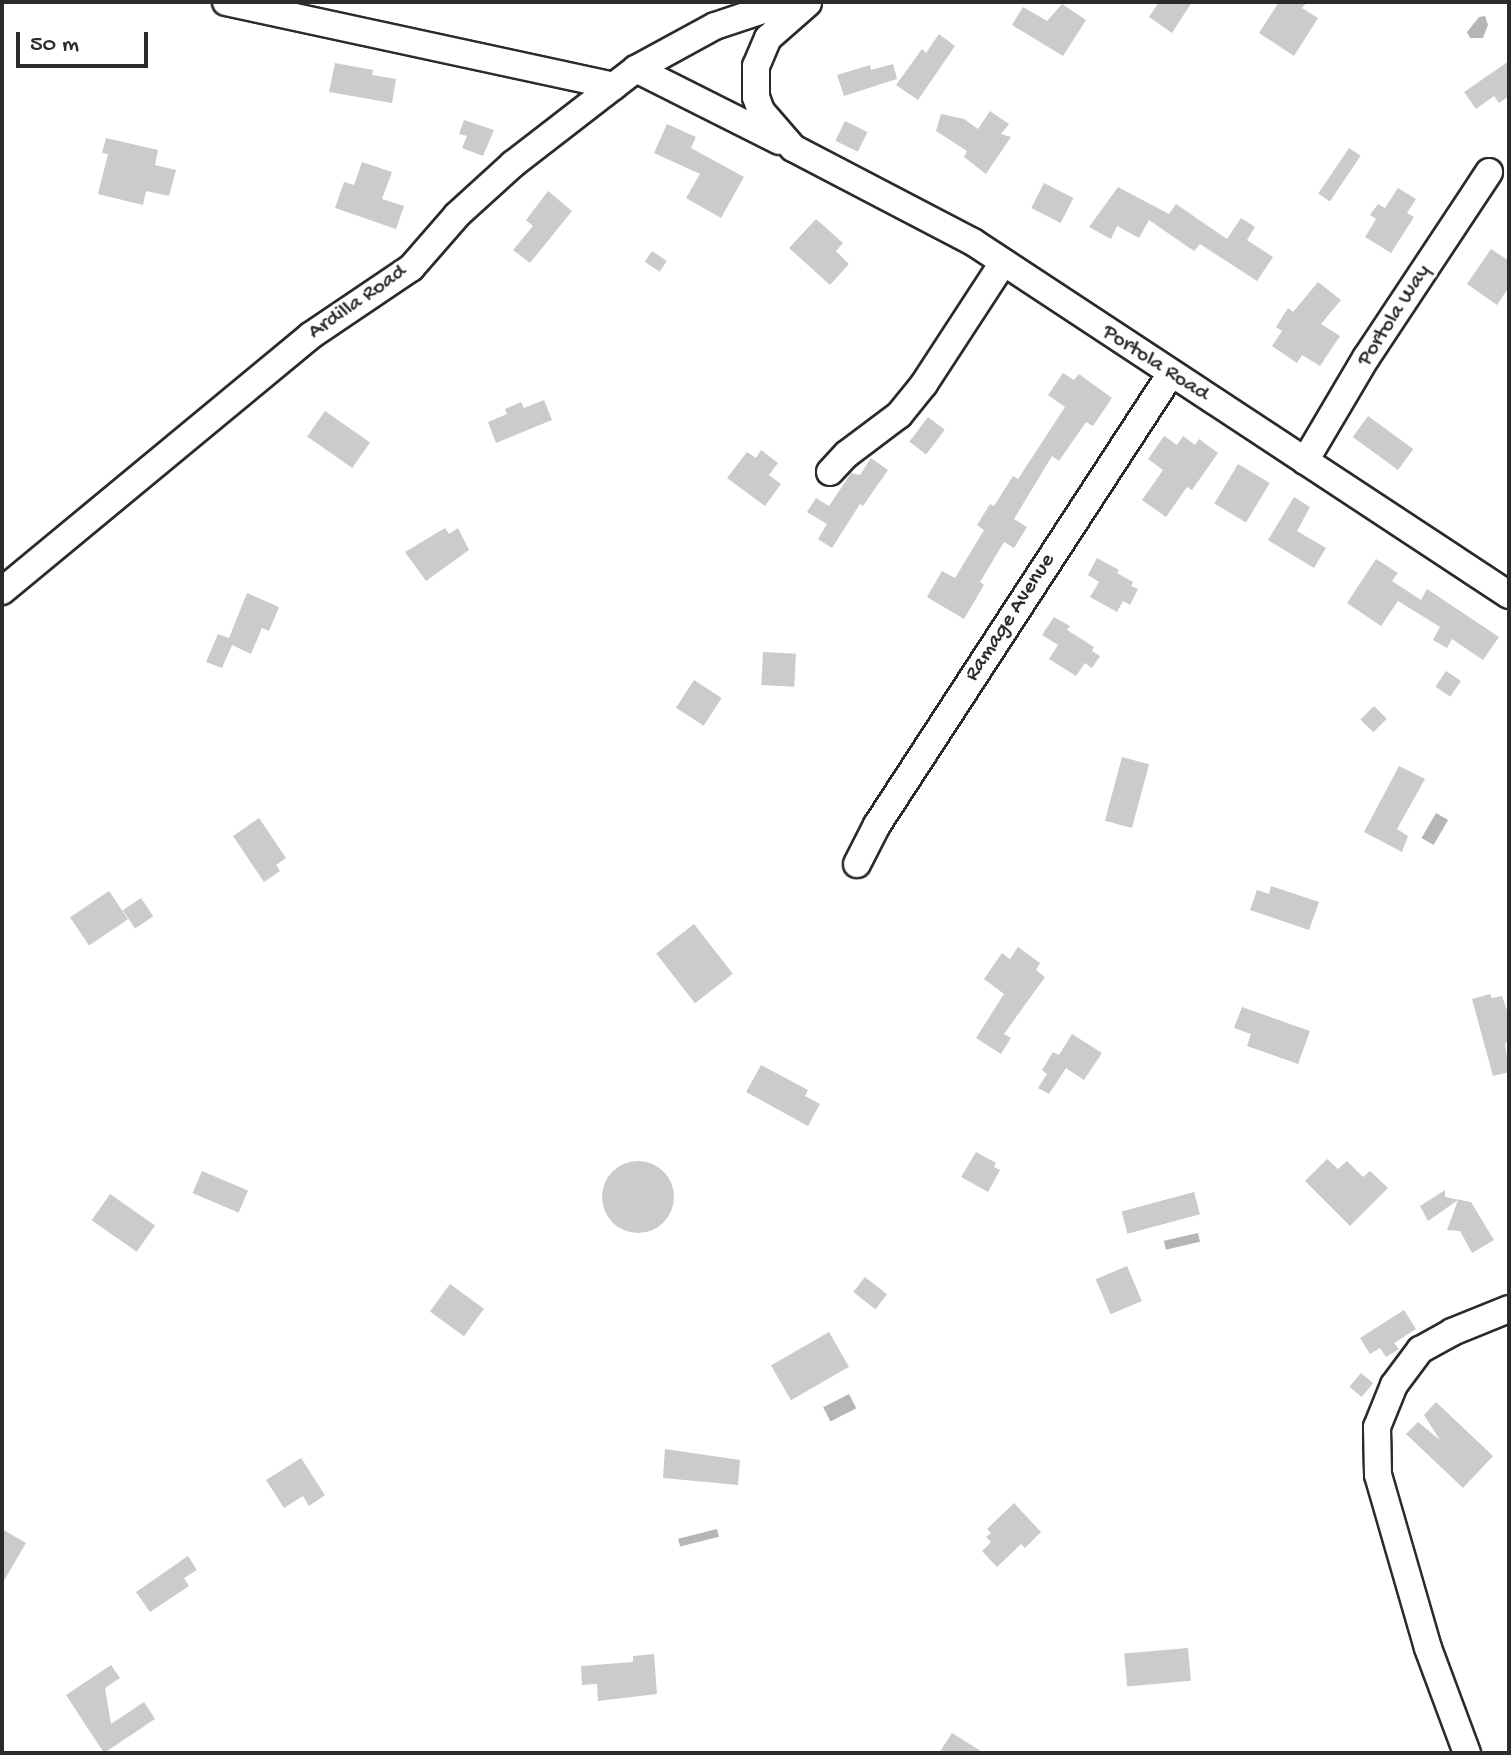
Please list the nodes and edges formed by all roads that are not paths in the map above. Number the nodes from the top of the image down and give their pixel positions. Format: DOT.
graph roads {
  1 [pos="226,2"];
  2 [pos="809,2"];
  3 [pos="636,69"];
  4 [pos="614,86"];
  5 [pos="793,148"];
  6 [pos="1489,172"];
  7 [pos="1003,263"];
  8 [pos="1170,375"];
  9 [pos="1305,461"];
  10 [pos="830,472"];
  11 [pos="2,591"];
  12 [pos="1509,595"];
  13 [pos="857,864"];
  14 [pos="1509,1309"];
  15 [pos="1467,1753"];
  1 -- 4 [label="street"];
  2 -- 3 [label="street, Ardilla Road"];
  2 -- 5 [label="street, Portola Road"];
  3 -- 4 [label="street, Ardilla Road"];
  3 -- 5 [label="street, Portola Road"];
  4 -- 11 [label="street, Ardilla Road"];
  5 -- 7 [label="street, Portola Road"];
  6 -- 9 [label="street, Portola Way"];
  7 -- 8 [label="street, Portola Road"];
  7 -- 10 [label="street"];
  8 -- 9 [label="street, Portola Road"];
  8 -- 13 [label="street, Ramage Avenue"];
  9 -- 12 [label="street, Portola Road"];
  14 -- 15 [label="street"];
}
